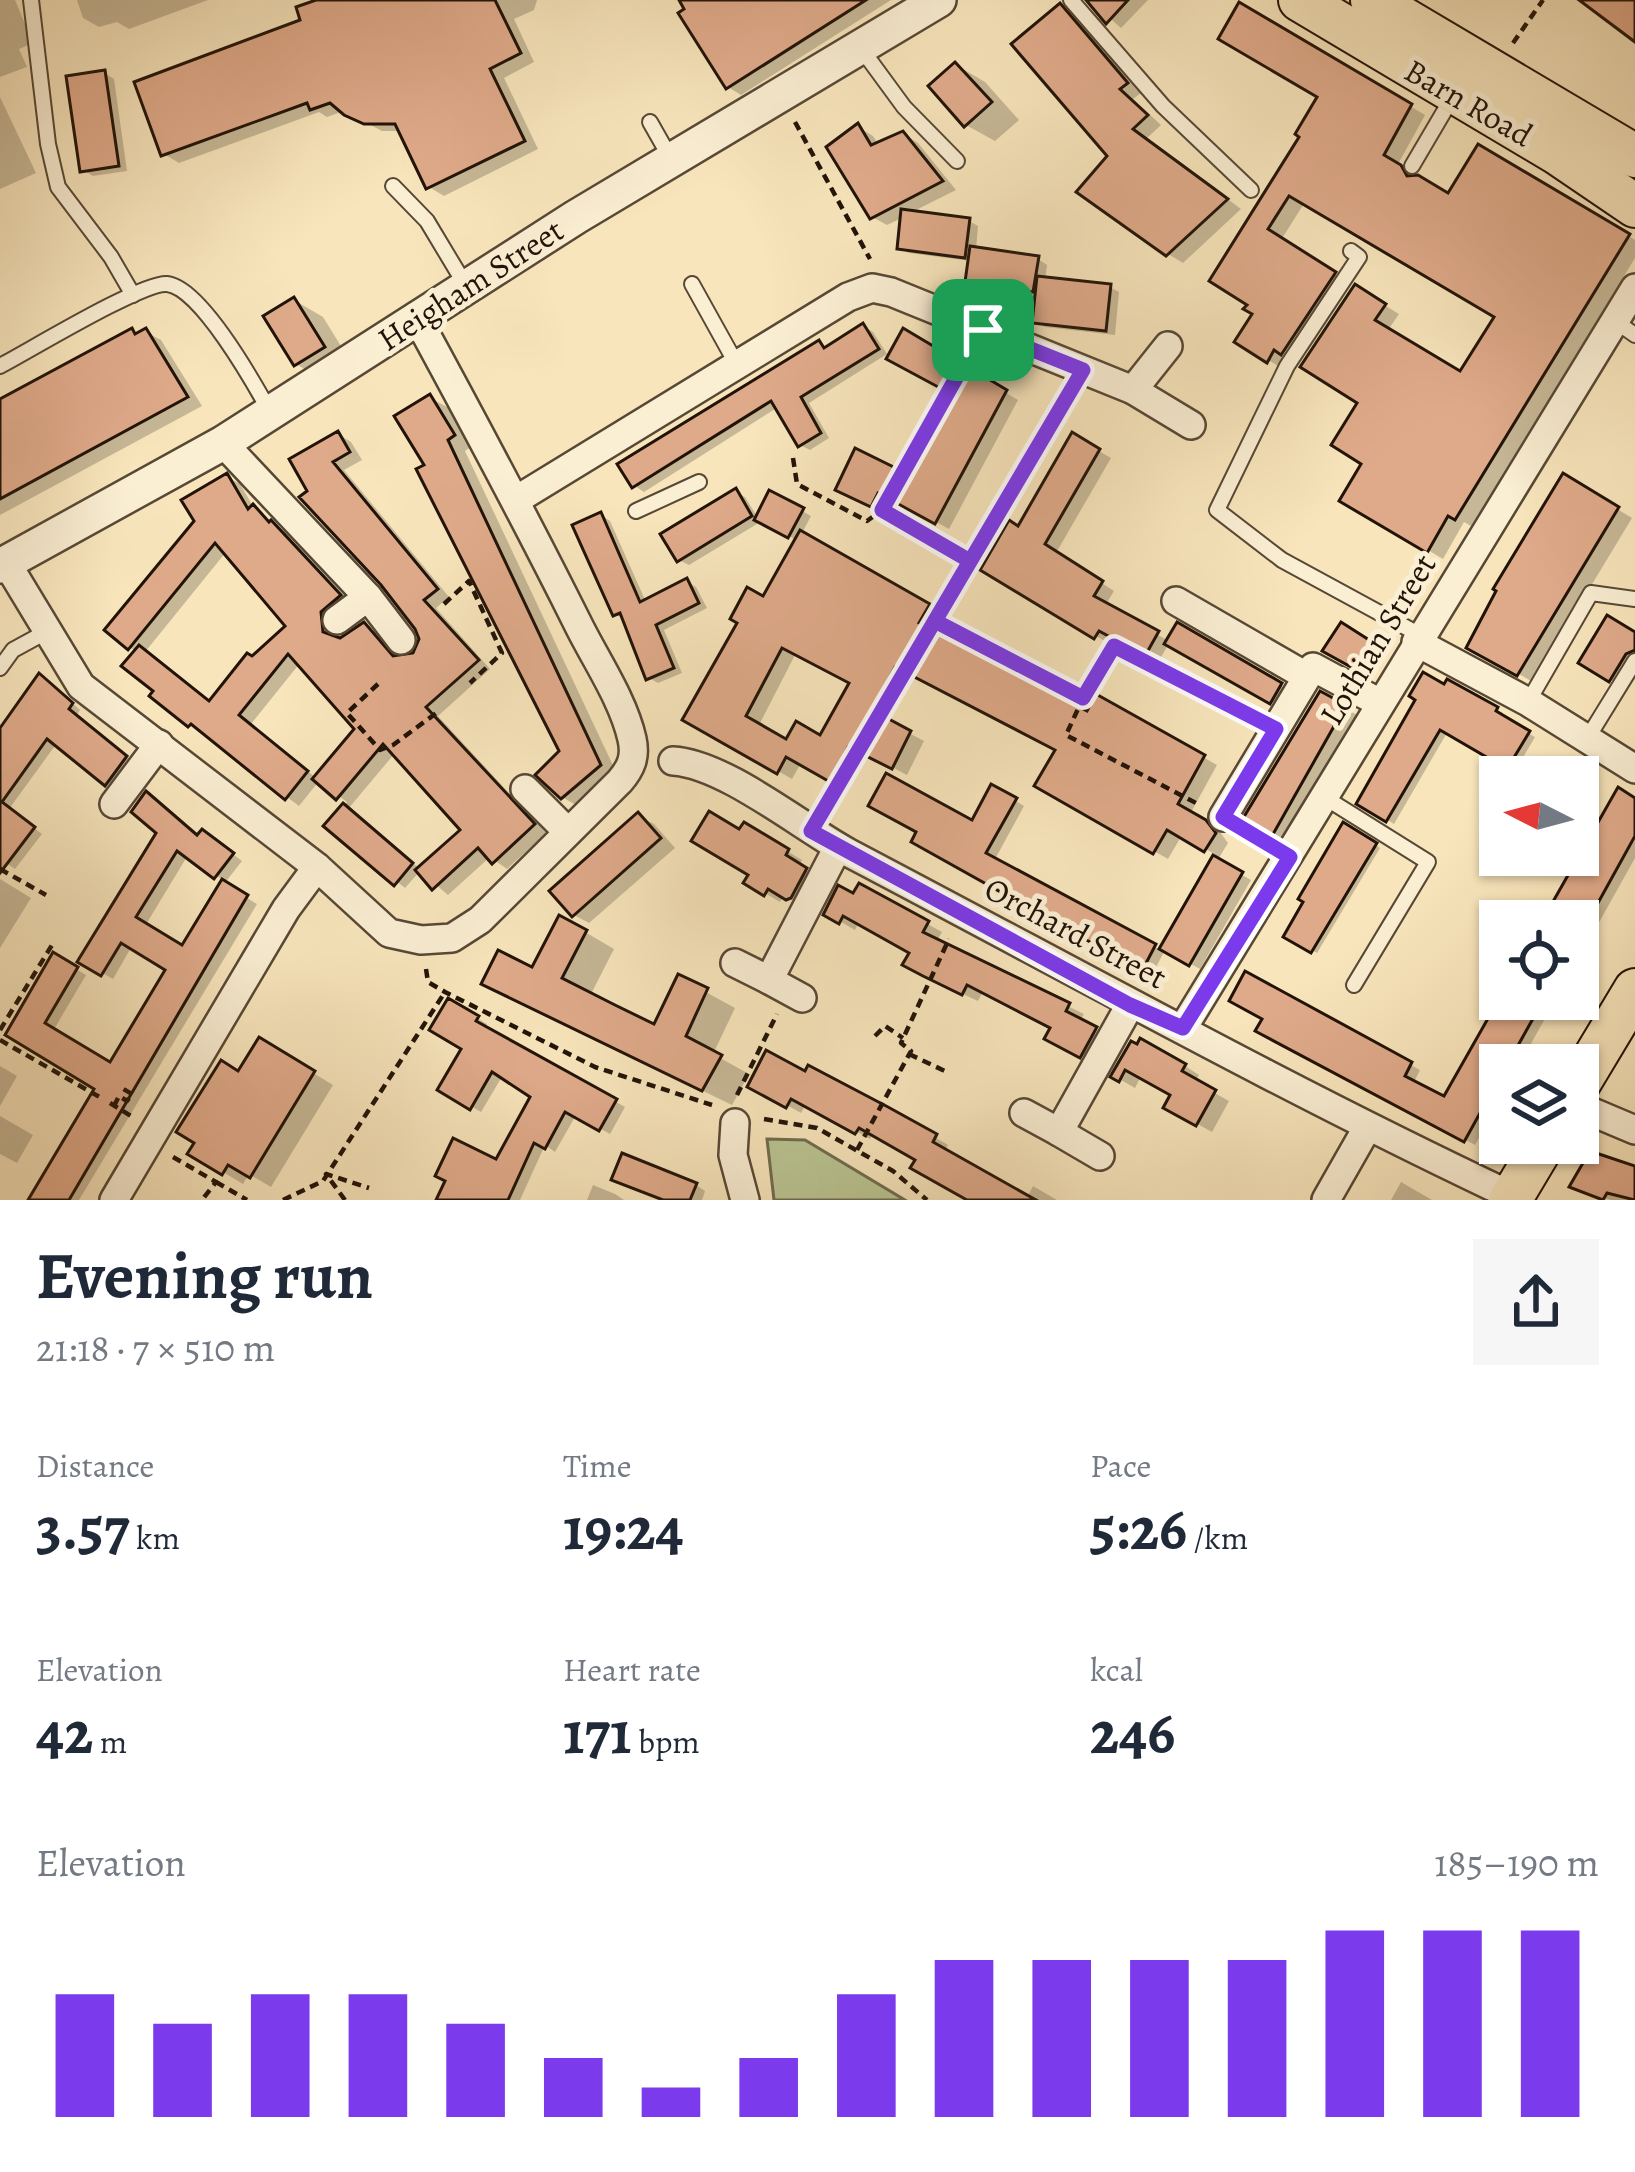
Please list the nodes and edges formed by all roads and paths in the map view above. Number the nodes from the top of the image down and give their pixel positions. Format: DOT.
graph roads {
  1 [pos="31,0"];
  2 [pos="939,0"];
  3 [pos="1071,0"];
  4 [pos="1300,0"];
  5 [pos="1372,0"];
  6 [pos="1543,0"];
  7 [pos="860,47"];
  8 [pos="1492,72"];
  9 [pos="1454,94"];
  10 [pos="782,96"];
  11 [pos="650,122"];
  12 [pos="1635,156"];
  13 [pos="671,159"];
  14 [pos="957,160"];
  15 [pos="1412,166"];
  16 [pos="393,186"];
  17 [pos="1251,190"];
  18 [pos="1635,206"];
  19 [pos="1357,253"];
  20 [pos="692,284"];
  21 [pos="466,286"];
  22 [pos="872,288"];
  23 [pos="1635,288"];
  24 [pos="133,296"];
  25 [pos="417,318"];
  26 [pos="1625,328"];
  27 [pos="983,330"];
  28 [pos="1168,346"];
  29 [pos="737,365"];
  30 [pos="0,366"];
  31 [pos="1083,370"];
  32 [pos="1133,390"];
  33 [pos="271,413"];
  34 [pos="1191,425"];
  35 [pos="223,443"];
  36 [pos="793,458"];
  37 [pos="699,482"];
  38 [pos="516,500"];
  39 [pos="882,510"];
  40 [pos="636,511"];
  41 [pos="970,561"];
  42 [pos="3,564"];
  43 [pos="368,597"];
  44 [pos="1635,599"];
  45 [pos="1176,602"];
  46 [pos="444,604"];
  47 [pos="337,620"];
  48 [pos="935,621"];
  49 [pos="46,632"];
  50 [pos="1418,639"];
  51 [pos="400,640"];
  52 [pos="1635,663"];
  53 [pos="0,668"];
  54 [pos="1306,676"];
  55 [pos="470,683"];
  56 [pos="378,684"];
  57 [pos="1083,698"];
  58 [pos="1528,702"];
  59 [pos="1380,703"];
  60 [pos="440,711"];
  61 [pos="1276,729"];
  62 [pos="1587,739"];
  63 [pos="159,743"];
  64 [pos="674,761"];
  65 [pos="1635,769"];
  66 [pos="525,789"];
  67 [pos="1324,797"];
  68 [pos="114,803"];
  69 [pos="1223,817"];
  70 [pos="811,831"];
  71 [pos="568,832"];
  72 [pos="838,847"];
  73 [pos="316,867"];
  74 [pos="0,869"];
  75 [pos="46,895"];
  76 [pos="962,912"];
  77 [pos="421,940"];
  78 [pos="52,945"];
  79 [pos="735,963"];
  80 [pos="1354,985"];
  81 [pos="787,989"];
  82 [pos="1635,990"];
  83 [pos="445,992"];
  84 [pos="1130,1005"];
  85 [pos="1183,1028"];
  86 [pos="0,1030"];
  87 [pos="875,1036"];
  88 [pos="903,1038"];
  89 [pos="0,1040"];
  90 [pos="1599,1050"];
  91 [pos="909,1054"];
  92 [pos="949,1073"];
  93 [pos="120,1087"];
  94 [pos="103,1099"];
  95 [pos="114,1106"];
  96 [pos="1024,1113"];
  97 [pos="1599,1115"];
  98 [pos="738,1117"];
  99 [pos="1367,1128"];
  100 [pos="1635,1130"];
  101 [pos="1059,1132"];
  102 [pos="150,1143"];
  103 [pos="857,1150"];
  104 [pos="1100,1156"];
  105 [pos="195,1159"];
  106 [pos="1531,1164"];
  107 [pos="190,1167"];
  108 [pos="213,1169"];
  109 [pos="326,1174"];
  110 [pos="212,1180"];
  111 [pos="369,1188"];
  112 [pos="1511,1198"];
  113 [pos="115,1200"];
  114 [pos="202,1200"];
  115 [pos="247,1200"];
  116 [pos="284,1200"];
  117 [pos="345,1200"];
  118 [pos="745,1200"];
  119 [pos="927,1200"];
  120 [pos="1325,1200"];
  1 -- 24 [label="lane"];
  2 -- 7 [label="street, Heigham Street"];
  3 -- 17 [label="lane"];
  4 -- 9 [label="main road, Barn Road"];
  5 -- 8 [label="main road, Barn Road"];
  6 -- 8 [label="path"];
  7 -- 10 [label="street, Heigham Street"];
  7 -- 14 [label="lane"];
  8 -- 12 [label="main road, Barn Road"];
  9 -- 15 [label="lane"];
  9 -- 18 [label="main road, Barn Road"];
  10 -- 13 [label="street, Heigham Street"];
  10 -- 22 [label="path"];
  11 -- 13 [label="lane"];
  13 -- 21 [label="street, Heigham Street"];
  16 -- 21 [label="lane"];
  19 -- 50 [label="lane"];
  20 -- 29 [label="lane"];
  21 -- 25 [label="street, Heigham Street"];
  22 -- 27 [label="street"];
  22 -- 29 [label="street"];
  23 -- 26 [label="street, Lothian Street"];
  24 -- 30 [label="lane"];
  24 -- 33 [label="lane"];
  25 -- 33 [label="street, Heigham Street"];
  25 -- 38 [label="street"];
  26 -- 50 [label="street, Lothian Street"];
  27 -- 31 [label="street"];
  27 -- 39 [label="path"];
  28 -- 32 [label="street"];
  29 -- 38 [label="street"];
  31 -- 32 [label="street"];
  31 -- 41 [label="path"];
  32 -- 34 [label="street"];
  33 -- 35 [label="street, Heigham Street"];
  35 -- 42 [label="street, Heigham Street"];
  35 -- 43 [label="street"];
  36 -- 39 [label="path"];
  37 -- 40 [label="lane"];
  38 -- 71 [label="street"];
  39 -- 41 [label="path"];
  41 -- 48 [label="path"];
  42 -- 49 [label="street"];
  43 -- 47 [label="street"];
  43 -- 51 [label="street"];
  44 -- 58 [label="lane"];
  45 -- 54 [label="street"];
  46 -- 55 [label="path"];
  48 -- 57 [label="path"];
  48 -- 70 [label="path"];
  49 -- 53 [label="lane"];
  49 -- 63 [label="street"];
  50 -- 58 [label="street"];
  50 -- 59 [label="street, Lothian Street"];
  52 -- 62 [label="lane"];
  54 -- 59 [label="street"];
  54 -- 61 [label="street"];
  56 -- 60 [label="path"];
  57 -- 61 [label="path"];
  57 -- 69 [label="path"];
  58 -- 62 [label="street"];
  59 -- 67 [label="street, Lothian Street"];
  61 -- 69 [label="street"];
  62 -- 65 [label="street"];
  63 -- 68 [label="street"];
  63 -- 73 [label="street"];
  64 -- 70 [label="street, Orchard Street"];
  66 -- 71 [label="street"];
  67 -- 80 [label="lane"];
  67 -- 85 [label="street, Lothian Street"];
  70 -- 72 [label="street, Orchard Street"];
  71 -- 77 [label="street"];
  72 -- 76 [label="street, Orchard Street"];
  72 -- 81 [label="street"];
  73 -- 77 [label="street"];
  73 -- 102 [label="street"];
  74 -- 75 [label="path"];
  76 -- 84 [label="street, Orchard Street"];
  76 -- 88 [label="path"];
  77 -- 83 [label="path"];
  78 -- 86 [label="path"];
  79 -- 81 [label="street"];
  81 -- 98 [label="path"];
  82 -- 90 [label="main road"];
  83 -- 98 [label="path"];
  83 -- 109 [label="path"];
  84 -- 85 [label="street, Orchard Street"];
  84 -- 101 [label="street"];
  85 -- 99 [label="street, Orchard Street"];
  87 -- 88 [label="path"];
  88 -- 91 [label="path"];
  89 -- 94 [label="path"];
  91 -- 92 [label="path"];
  91 -- 103 [label="path"];
  93 -- 95 [label="path"];
  96 -- 101 [label="street"];
  97 -- 100 [label="street"];
  98 -- 103 [label="path"];
  98 -- 118 [label="street"];
  99 -- 112 [label="street, Orchard Street"];
  99 -- 120 [label="street"];
  101 -- 104 [label="street"];
  102 -- 107 [label="path"];
  102 -- 113 [label="street"];
  103 -- 119 [label="path"];
  105 -- 107 [label="path"];
  106 -- 112 [label="main road"];
  107 -- 110 [label="path"];
  108 -- 110 [label="path"];
  109 -- 111 [label="path"];
  109 -- 116 [label="path"];
  109 -- 117 [label="path"];
  110 -- 114 [label="path"];
  110 -- 115 [label="path"];
}
